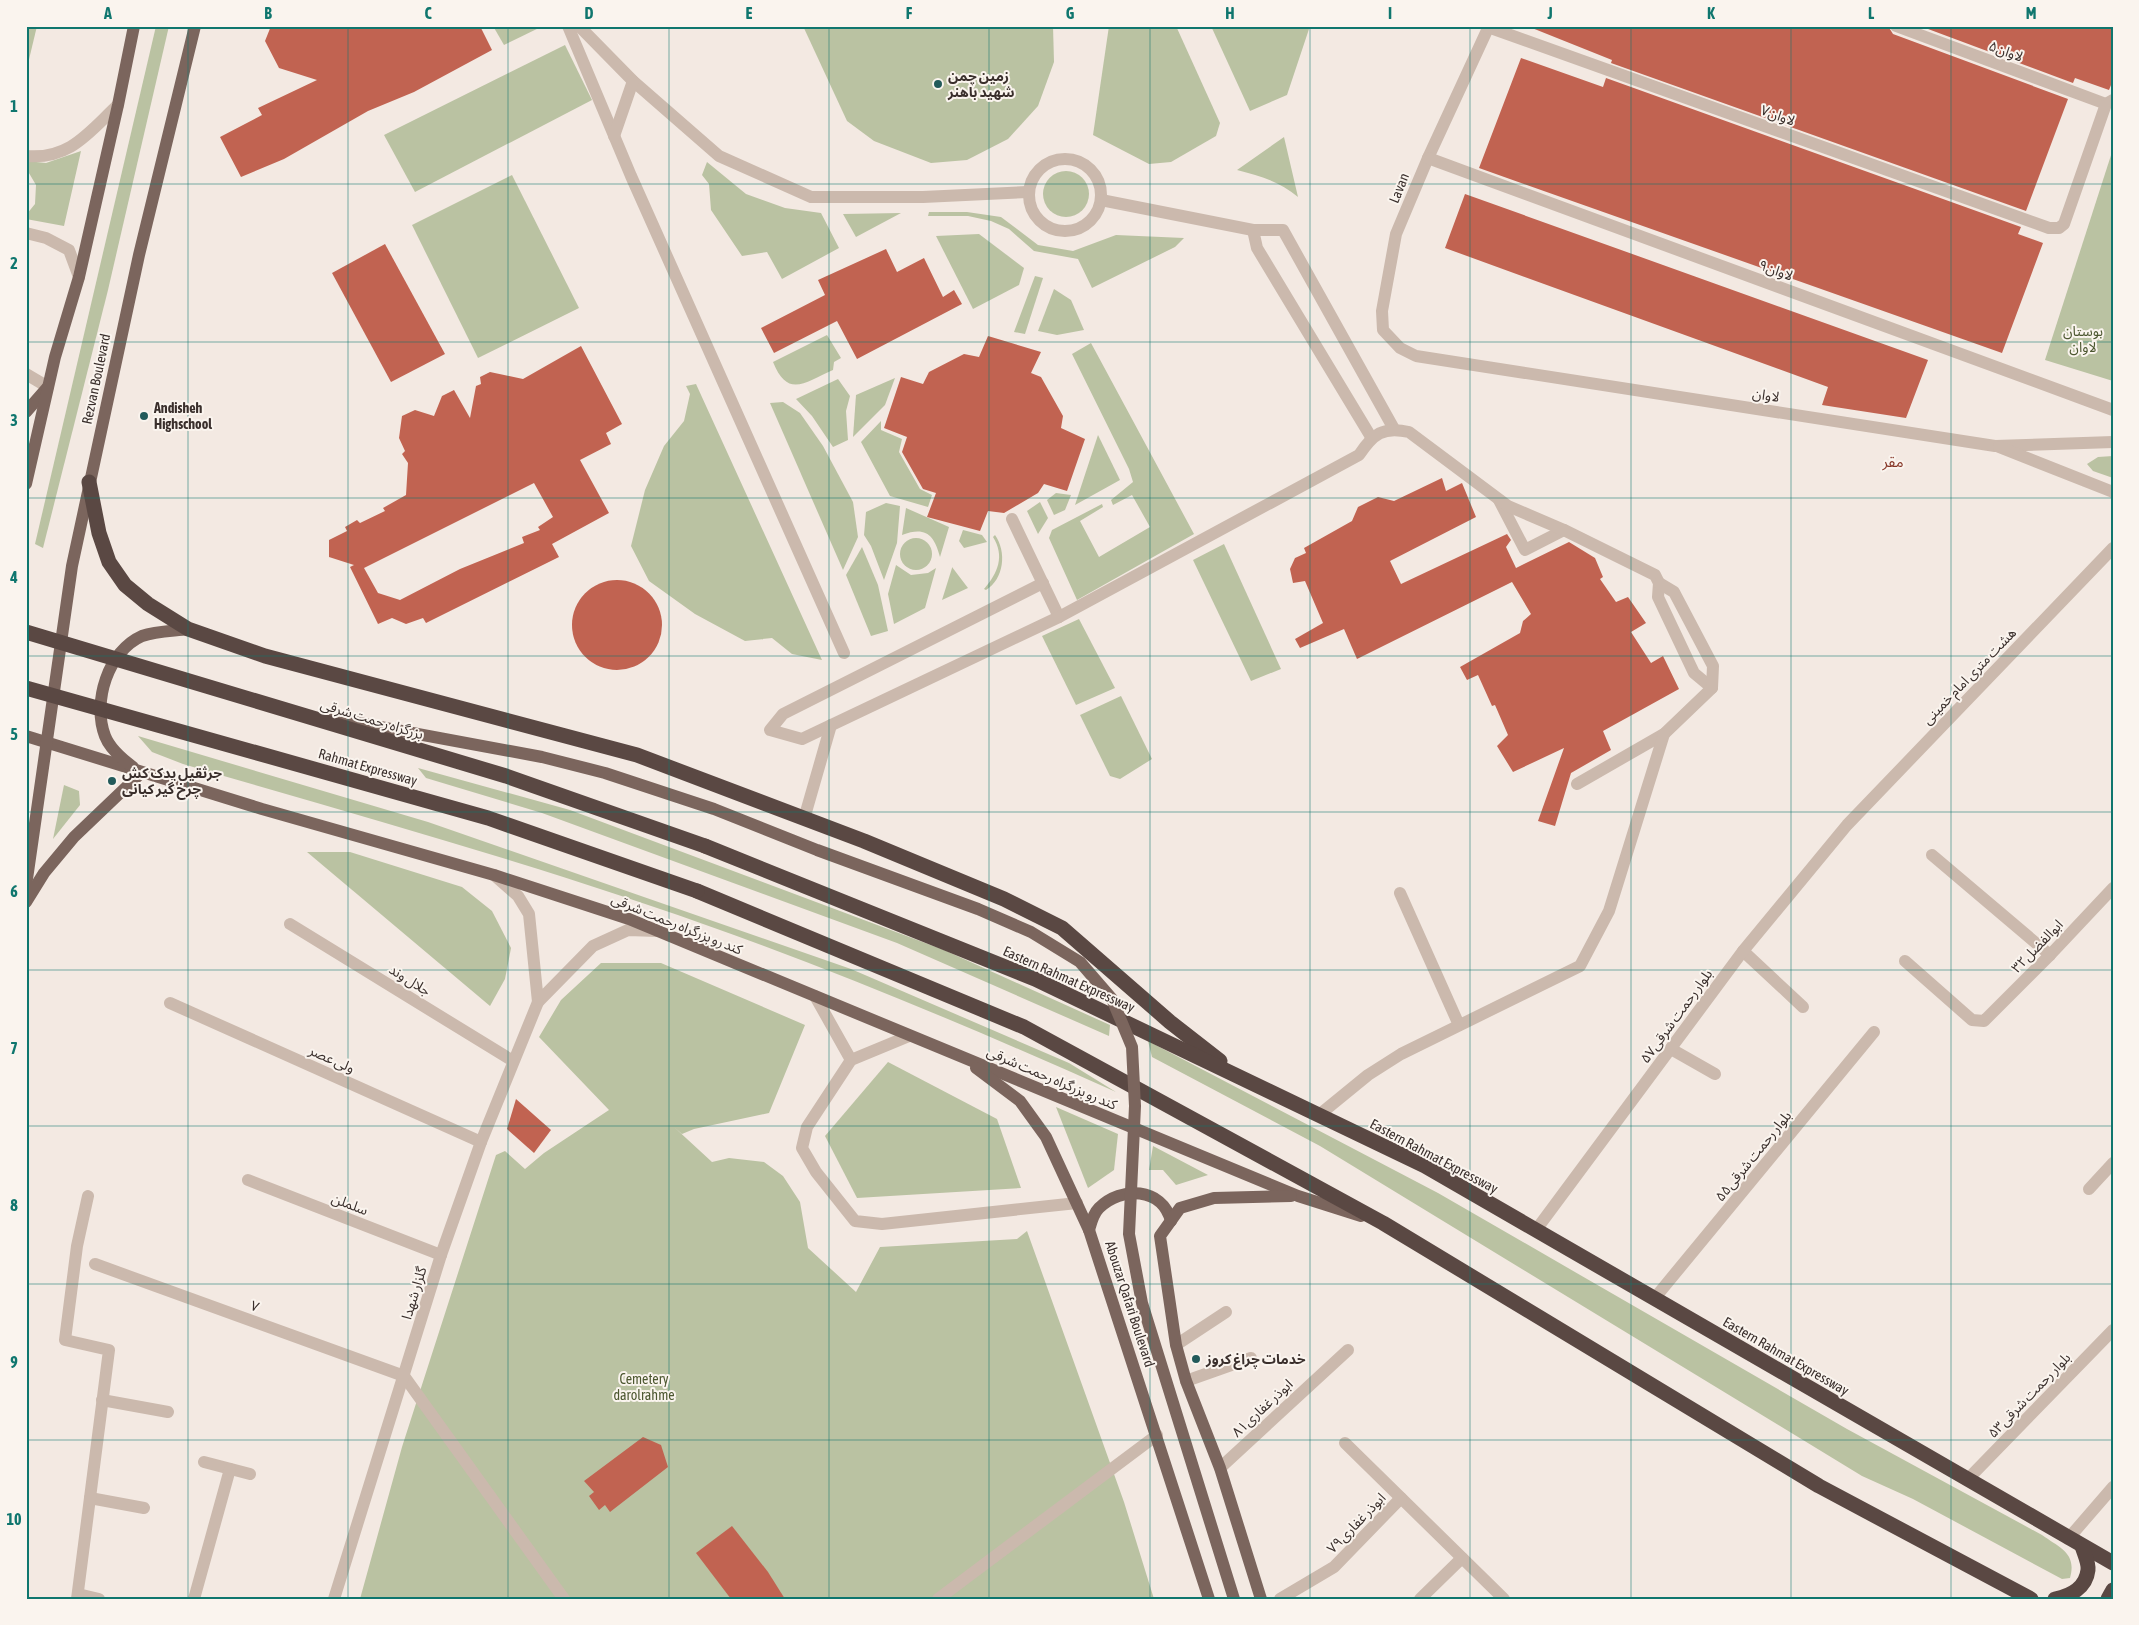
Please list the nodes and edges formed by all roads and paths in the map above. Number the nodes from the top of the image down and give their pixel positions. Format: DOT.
graph roads {
  1 [pos="134,26"];
  2 [pos="195,26"];
  3 [pos="568,26"];
  4 [pos="579,26"];
  5 [pos="1896,26"];
  6 [pos="1488,27"];
  7 [pos="633,81"];
  8 [pos="2109,102"];
  9 [pos="118,106"];
  10 [pos="614,136"];
  11 [pos="26,156"];
  12 [pos="1428,158"];
  13 [pos="1028,192"];
  14 [pos="1101,200"];
  15 [pos="1252,230"];
  16 [pos="26,234"];
  17 [pos="79,277"];
  18 [pos="55,357"];
  19 [pos="26,374"];
  20 [pos="48,387"];
  21 [pos="2113,410"];
  22 [pos="26,412"];
  23 [pos="1394,429"];
  24 [pos="1371,437"];
  25 [pos="2113,442"];
  26 [pos="1994,446"];
  27 [pos="89,482"];
  28 [pos="26,484"];
  29 [pos="2113,492"];
  30 [pos="1499,499"];
  31 [pos="1012,519"];
  32 [pos="1564,530"];
  33 [pos="2113,548"];
  34 [pos="1043,583"];
  35 [pos="1659,584"];
  36 [pos="1059,617"];
  37 [pos="188,629"];
  38 [pos="26,632"];
  39 [pos="844,653"];
  40 [pos="26,688"];
  41 [pos="1712,688"];
  42 [pos="288,710"];
  43 [pos="831,725"];
  44 [pos="1664,734"];
  45 [pos="26,736"];
  46 [pos="48,743"];
  47 [pos="141,773"];
  48 [pos="1577,784"];
  49 [pos="804,819"];
  50 [pos="1847,825"];
  51 [pos="705,846"];
  52 [pos="1932,854"];
  53 [pos="494,875"];
  54 [pos="26,886"];
  55 [pos="2113,888"];
  56 [pos="1400,893"];
  57 [pos="26,902"];
  58 [pos="290,924"];
  59 [pos="658,931"];
  60 [pos="1743,951"];
  61 [pos="2050,955"];
  62 [pos="1905,961"];
  63 [pos="815,996"];
  64 [pos="538,1002"];
  65 [pos="170,1003"];
  66 [pos="1803,1006"];
  67 [pos="1459,1025"];
  68 [pos="1874,1032"];
  69 [pos="908,1036"];
  70 [pos="1671,1049"];
  71 [pos="960,1056"];
  72 [pos="851,1060"];
  73 [pos="513,1061"];
  74 [pos="1715,1074"];
  75 [pos="1245,1080"];
  76 [pos="1318,1115"];
  77 [pos="482,1142"];
  78 [pos="2113,1163"];
  79 [pos="248,1180"];
  80 [pos="2089,1189"];
  81 [pos="88,1196"];
  82 [pos="1298,1196"];
  83 [pos="1077,1203"];
  84 [pos="1171,1221"];
  85 [pos="1383,1223"];
  86 [pos="1090,1230"];
  87 [pos="1536,1230"];
  88 [pos="441,1256"];
  89 [pos="95,1264"];
  90 [pos="1654,1299"];
  91 [pos="1226,1312"];
  92 [pos="2113,1330"];
  93 [pos="1176,1345"];
  94 [pos="1348,1350"];
  95 [pos="1251,1358"];
  96 [pos="404,1376"];
  97 [pos="1186,1381"];
  98 [pos="102,1400"];
  99 [pos="168,1412"];
  100 [pos="1157,1435"];
  101 [pos="1344,1443"];
  102 [pos="204,1462"];
  103 [pos="1220,1468"];
  104 [pos="230,1469"];
  105 [pos="250,1474"];
  106 [pos="1967,1480"];
  107 [pos="2113,1487"];
  108 [pos="90,1498"];
  109 [pos="1401,1498"];
  110 [pos="144,1508"];
  111 [pos="2068,1539"];
  112 [pos="2082,1546"];
  113 [pos="1462,1558"];
  114 [pos="2113,1563"];
  115 [pos="2113,1590"];
  116 [pos="77,1597"];
  117 [pos="2029,1597"];
  118 [pos="99,1599"];
  119 [pos="194,1599"];
  120 [pos="334,1599"];
  121 [pos="564,1599"];
  122 [pos="938,1599"];
  123 [pos="1209,1599"];
  124 [pos="1234,1599"];
  125 [pos="1261,1599"];
  126 [pos="1280,1599"];
  127 [pos="1420,1599"];
  128 [pos="1504,1599"];
  129 [pos="2050,1599"];
  130 [pos="2055,1599"];
  131 [pos="2108,1599"];
  1 -- 9 [label="main road"];
  2 -- 27 [label="main road, Rezvan Boulevard"];
  3 -- 10 [label="street"];
  4 -- 7 [label="street"];
  5 -- 8 [label="street, ۵لاوان"];
  6 -- 8 [label="street, ۷لاوان"];
  6 -- 12 [label="street, Lavan"];
  7 -- 10 [label="street"];
  7 -- 13 [label="street"];
  9 -- 11 [label="street"];
  9 -- 17 [label="main road"];
  10 -- 39 [label="street"];
  12 -- 21 [label="street, ۹لاوان"];
  12 -- 26 [label="street, Lavan"];
  13 -- 14 [label="street"];
  13 -- 14 [label="street"];
  14 -- 15 [label="street"];
  15 -- 23 [label="street"];
  15 -- 24 [label="street"];
  16 -- 17 [label="street"];
  17 -- 18 [label="main road"];
  18 -- 20 [label="main road"];
  18 -- 28 [label="main road"];
  19 -- 20 [label="street"];
  20 -- 22 [label="main road"];
  23 -- 24 [label="street"];
  23 -- 30 [label="street"];
  24 -- 36 [label="street"];
  25 -- 26 [label="street"];
  26 -- 29 [label="street"];
  27 -- 37 [label="highway"];
  27 -- 46 [label="main road, Rezvan Boulevard"];
  30 -- 32 [label="street"];
  30 -- 32 [label="street"];
  31 -- 34 [label="street"];
  32 -- 35 [label="street"];
  33 -- 50 [label="street, هشت متری امام خمینی"];
  34 -- 36 [label="street"];
  34 -- 43 [label="street"];
  35 -- 41 [label="street"];
  35 -- 41 [label="street"];
  36 -- 43 [label="street"];
  37 -- 47 [label="main road"];
  37 -- 49 [label="highway"];
  38 -- 42 [label="highway, بزرگراه رحمت شرقی, bridge"];
  40 -- 85 [label="highway, Rahmat Expressway, bridge"];
  41 -- 44 [label="street"];
  42 -- 51 [label="highway, بزرگراه رحمت شرقی, bridge"];
  42 -- 124 [label="main road, bridge"];
  43 -- 49 [label="street"];
  44 -- 48 [label="street"];
  44 -- 67 [label="street"];
  45 -- 46 [label="main road, کند رو بزرگراه رحمت شرقی"];
  46 -- 47 [label="main road, کند رو بزرگراه رحمت شرقی"];
  46 -- 54 [label="main road, Rezvan Boulevard"];
  47 -- 53 [label="main road, کند رو بزرگراه رحمت شرقی"];
  47 -- 57 [label="main road"];
  49 -- 75 [label="highway"];
  50 -- 60 [label="street, ۵۷بلوار رحمت شرقی"];
  51 -- 75 [label="highway, Eastern Rahmat Expressway"];
  52 -- 61 [label="street"];
  53 -- 59 [label="main road, کند رو بزرگراه رحمت شرقی"];
  53 -- 64 [label="street, گلزار شهدا"];
  55 -- 61 [label="street, ابوالفضل۳۲"];
  56 -- 67 [label="street"];
  58 -- 73 [label="street, جلال وند"];
  59 -- 63 [label="main road, کند رو بزرگراه رحمت شرقی"];
  59 -- 64 [label="street, گلزار شهدا"];
  60 -- 66 [label="street"];
  60 -- 70 [label="street, ۵۷بلوار رحمت شرقی"];
  61 -- 62 [label="street, ابوالفضل۳۲"];
  63 -- 69 [label="main road, کند رو بزرگراه رحمت شرقی"];
  63 -- 72 [label="street"];
  64 -- 73 [label="street, گلزار شهدا"];
  65 -- 77 [label="street, ولی عصر"];
  67 -- 76 [label="street"];
  68 -- 90 [label="street, بلوار رحمت شرقی۵۵"];
  69 -- 71 [label="main road, کند رو بزرگراه رحمت شرقی"];
  69 -- 72 [label="street"];
  70 -- 74 [label="street"];
  70 -- 87 [label="street, ۵۷بلوار رحمت شرقی"];
  71 -- 82 [label="main road, کند رو بزرگراه رحمت شرقی"];
  71 -- 83 [label="main road, Abouzar Qafari Boulevard"];
  72 -- 83 [label="street"];
  73 -- 77 [label="street, گلزار شهدا"];
  75 -- 76 [label="highway, Eastern Rahmat Expressway"];
  76 -- 87 [label="highway, Eastern Rahmat Expressway"];
  77 -- 88 [label="street, گلزار شهدا"];
  78 -- 80 [label="street"];
  79 -- 88 [label="street, سلملن"];
  81 -- 98 [label="street"];
  82 -- 84 [label="main road"];
  82 -- 85 [label="main road"];
  83 -- 86 [label="main road, Abouzar Qafari Boulevard"];
  84 -- 86 [label="main road"];
  84 -- 93 [label="main road"];
  85 -- 117 [label="highway"];
  86 -- 100 [label="main road, Abouzar Qafari Boulevard"];
  87 -- 90 [label="highway, Eastern Rahmat Expressway"];
  88 -- 96 [label="street, گلزار شهدا"];
  89 -- 96 [label="street, ۷"];
  90 -- 106 [label="highway, Eastern Rahmat Expressway"];
  91 -- 93 [label="street"];
  92 -- 106 [label="street, بلوار رحمت شرقی۵۳"];
  93 -- 97 [label="main road"];
  94 -- 103 [label="street, ۸۱ابوذر غفاری"];
  95 -- 97 [label="street"];
  96 -- 120 [label="street, گلزار شهدا"];
  96 -- 121 [label="street"];
  97 -- 103 [label="main road"];
  98 -- 99 [label="street"];
  98 -- 108 [label="street"];
  100 -- 122 [label="street"];
  100 -- 123 [label="main road, Abouzar Qafari Boulevard"];
  101 -- 109 [label="street"];
  102 -- 104 [label="street"];
  103 -- 125 [label="main road"];
  104 -- 105 [label="street"];
  104 -- 119 [label="street"];
  106 -- 111 [label="highway, Eastern Rahmat Expressway"];
  107 -- 111 [label="street"];
  108 -- 110 [label="street"];
  108 -- 116 [label="street"];
  109 -- 113 [label="street"];
  109 -- 126 [label="street, ۷۹ابوذر غفاری"];
  111 -- 112 [label="highway, Eastern Rahmat Expressway"];
  112 -- 114 [label="highway, Eastern Rahmat Expressway"];
  112 -- 130 [label="highway"];
  113 -- 127 [label="street"];
  113 -- 128 [label="street"];
  115 -- 131 [label="highway"];
  116 -- 118 [label="street"];
  117 -- 129 [label="highway"];
}
